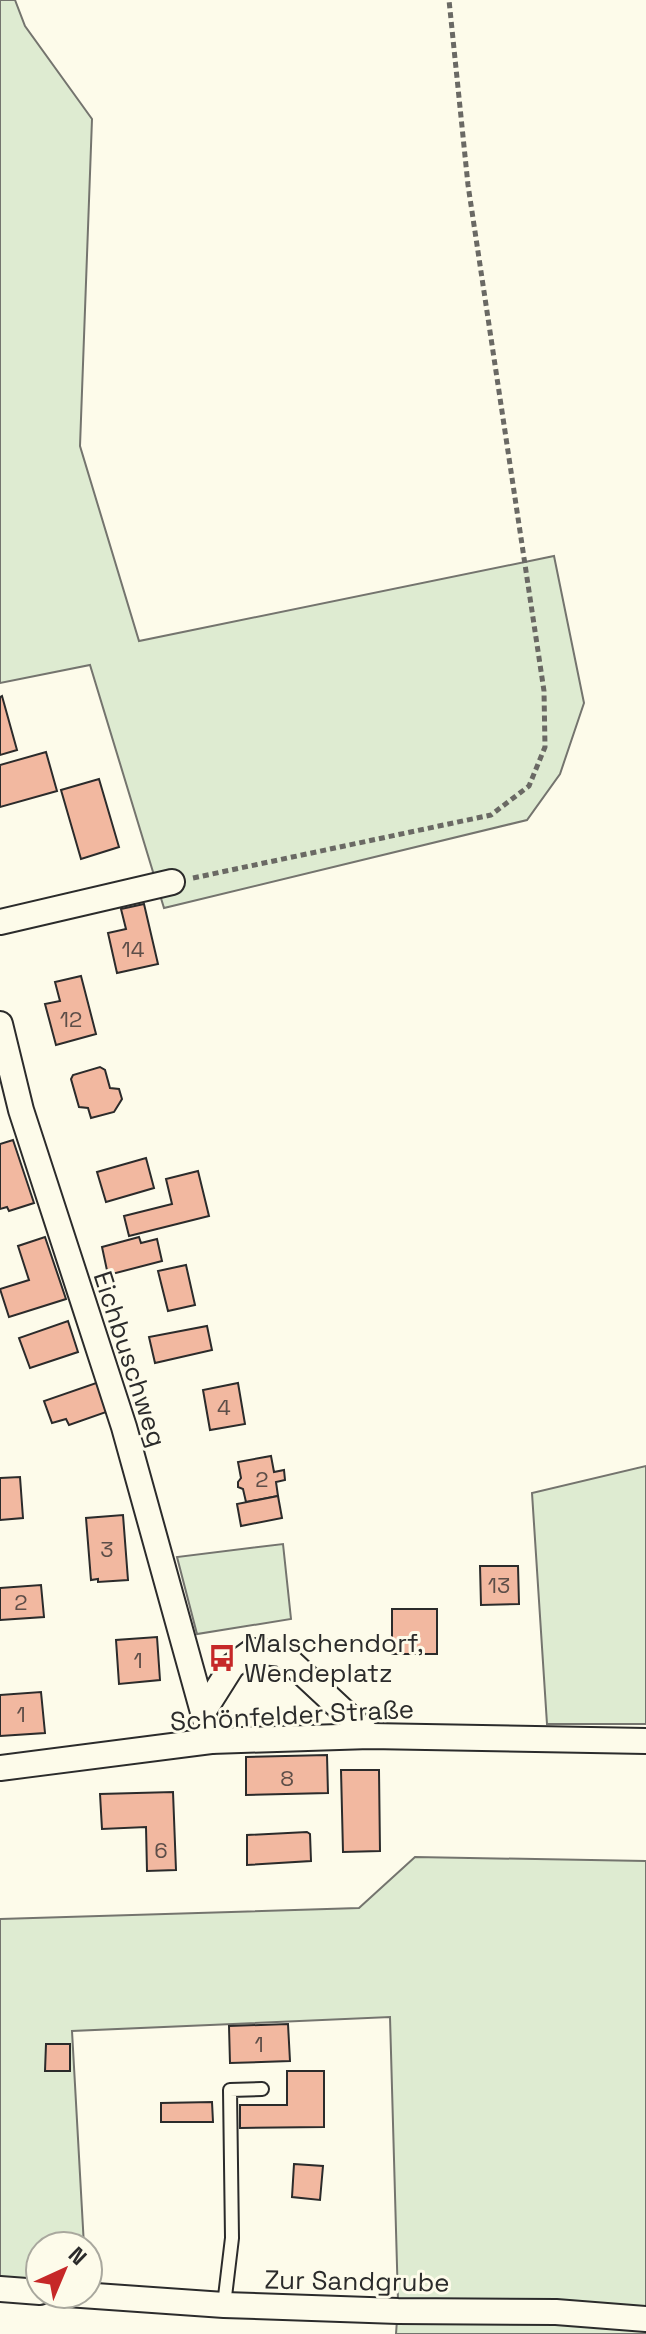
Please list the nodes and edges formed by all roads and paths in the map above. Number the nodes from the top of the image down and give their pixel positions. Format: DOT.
graph roads {
  1 [pos="449,0"];
  2 [pos="172,882"];
  3 [pos="0,922"];
  4 [pos="0,1024"];
  5 [pos="203,1712"];
  6 [pos="370,1736"];
  7 [pos="211,1741"];
  8 [pos="646,1741"];
  9 [pos="0,1768"];
  10 [pos="262,2089"];
  11 [pos="0,2289"];
  12 [pos="24,2291"];
  13 [pos="104,2297"];
  14 [pos="224,2305"];
  15 [pos="646,2319"];
  1 -- 2 [label="path"];
  2 -- 3 [label="street"];
  4 -- 5 [label="street, Eichbuschweg"];
  5 -- 6 [label="street"];
  5 -- 7 [label="street, Eichbuschweg"];
  6 -- 7 [label="street, Schönfelder Straße"];
  6 -- 8 [label="street, Schönfelder Straße"];
  7 -- 9 [label="street, Schönfelder Straße"];
  10 -- 14 [label="lane"];
  11 -- 12 [label="street"];
  13 -- 14 [label="street, Zur Sandgrube"];
  14 -- 15 [label="street, Zur Sandgrube"];
}
